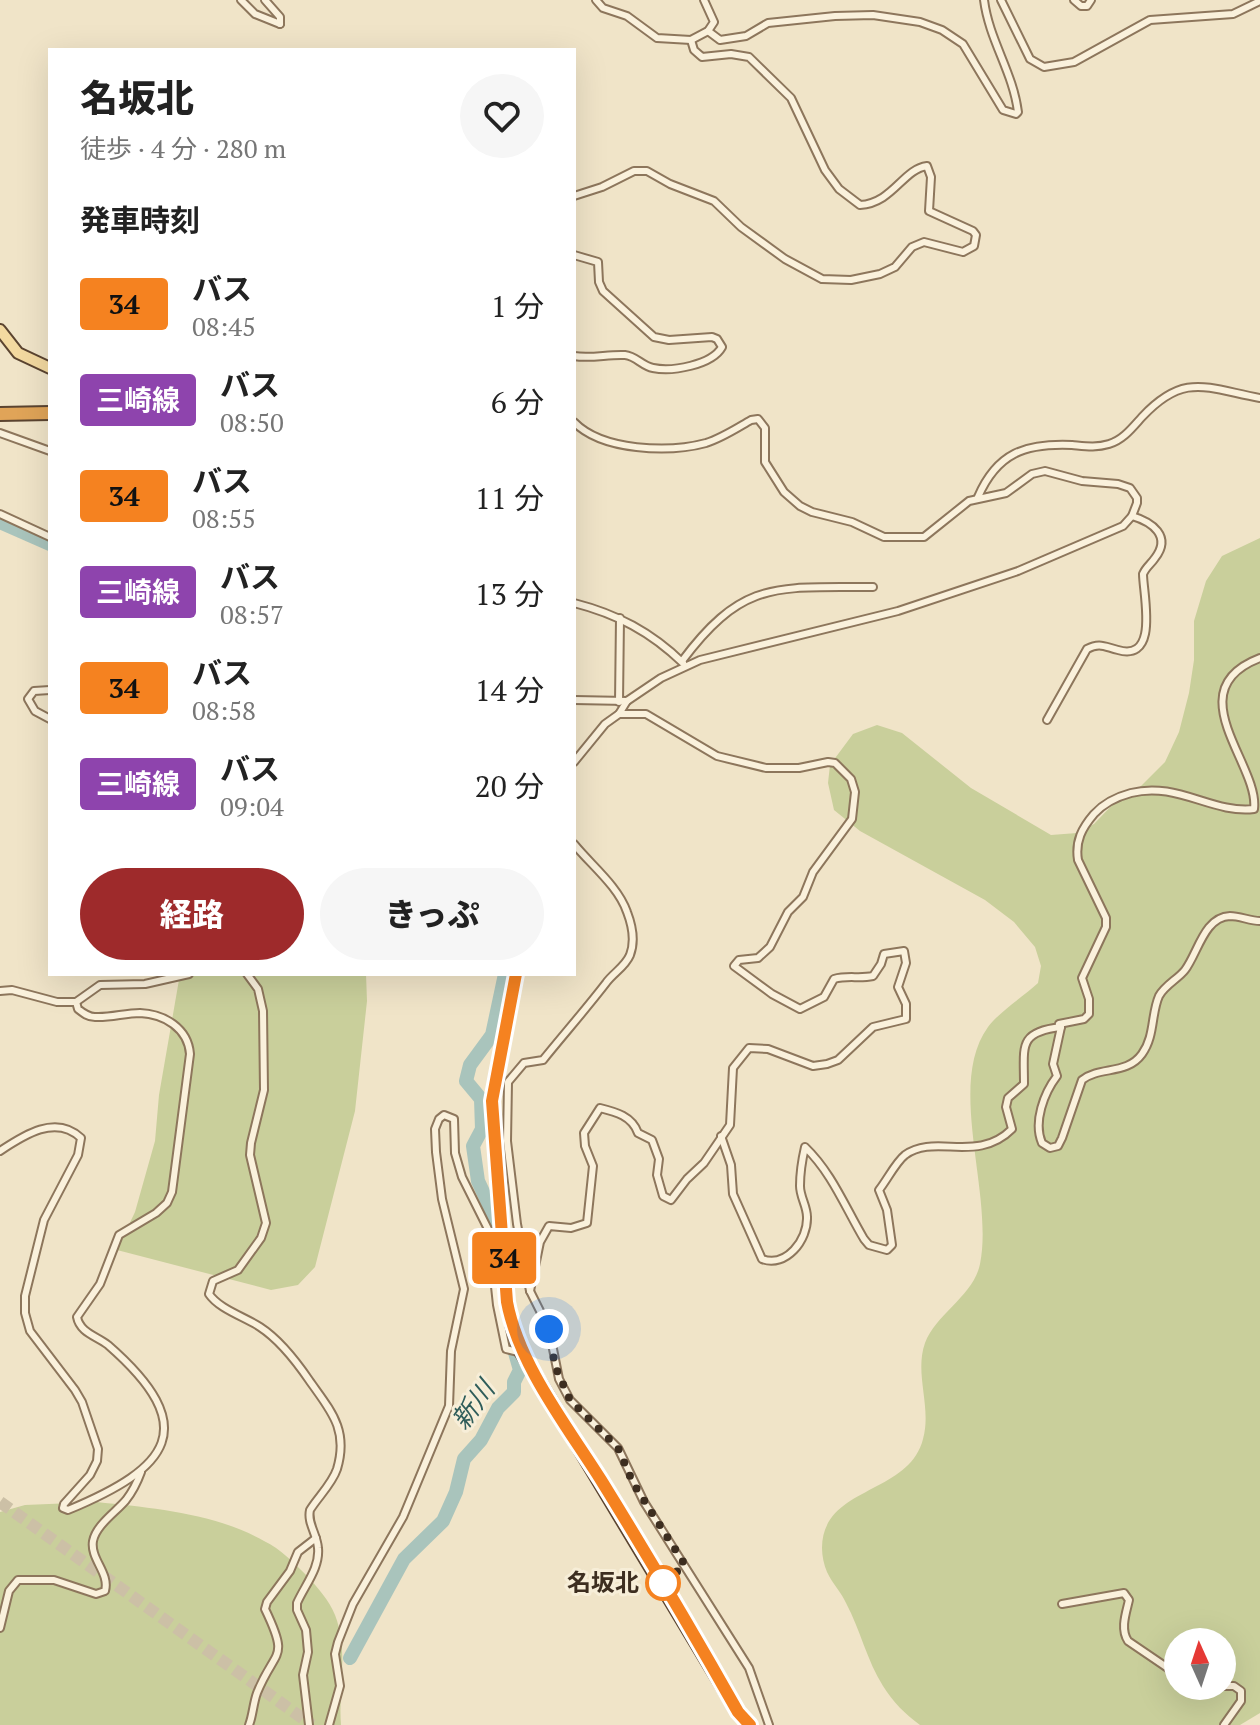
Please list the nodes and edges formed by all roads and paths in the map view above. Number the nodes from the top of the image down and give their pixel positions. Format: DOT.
graph roads {
  1 [pos="241,0"];
  2 [pos="265,0"];
  3 [pos="596,0"];
  4 [pos="704,0"];
  5 [pos="984,0"];
  6 [pos="1001,0"];
  7 [pos="1074,0"];
  8 [pos="1091,0"];
  9 [pos="1260,1"];
  10 [pos="708,31"];
  11 [pos="691,40"];
  12 [pos="576,196"];
  13 [pos="576,256"];
  14 [pos="0,330"];
  15 [pos="576,356"];
  16 [pos="48,367"];
  17 [pos="1260,398"];
  18 [pos="48,413"];
  19 [pos="0,414"];
  20 [pos="576,423"];
  21 [pos="0,433"];
  22 [pos="48,450"];
  23 [pos="978,497"];
  24 [pos="0,514"];
  25 [pos="1132,516"];
  26 [pos="48,536"];
  27 [pos="873,587"];
  28 [pos="576,604"];
  29 [pos="620,618"];
  30 [pos="1260,658"];
  31 [pos="684,663"];
  32 [pos="48,690"];
  33 [pos="576,700"];
  34 [pos="623,701"];
  35 [pos="619,714"];
  36 [pos="48,718"];
  37 [pos="1047,720"];
  38 [pos="576,760"];
  39 [pos="576,846"];
  40 [pos="1260,921"];
  41 [pos="180,976"];
  42 [pos="248,976"];
  43 [pos="516,976"];
  44 [pos="0,991"];
  45 [pos="76,1002"];
  46 [pos="1061,1027"];
  47 [pos="721,1136"];
  48 [pos="0,1151"];
  49 [pos="495,1230"];
  50 [pos="530,1291"];
  51 [pos="141,1472"];
  52 [pos="316,1538"];
  53 [pos="1062,1604"];
  54 [pos="0,1628"];
  55 [pos="1164,1665"];
  56 [pos="1236,1687"];
  57 [pos="738,1712"];
  58 [pos="249,1725"];
  59 [pos="309,1725"];
  60 [pos="329,1725"];
  61 [pos="769,1725"];
  62 [pos="1224,1725"];
  1 -- 2 [label="street"];
  3 -- 11 [label="street"];
  4 -- 10 [label="street"];
  5 -- 10 [label="street"];
  6 -- 9 [label="street"];
  7 -- 8 [label="street"];
  10 -- 11 [label="street"];
  11 -- 12 [label="street"];
  13 -- 15 [label="street"];
  14 -- 16 [label="main road"];
  17 -- 23 [label="street"];
  18 -- 19 [label="highway"];
  20 -- 23 [label="street"];
  21 -- 22 [label="street"];
  23 -- 25 [label="street"];
  24 -- 26 [label="street"];
  25 -- 31 [label="street"];
  25 -- 37 [label="street"];
  27 -- 31 [label="street"];
  28 -- 29 [label="street"];
  29 -- 31 [label="street"];
  29 -- 34 [label="street"];
  30 -- 46 [label="street"];
  31 -- 34 [label="street"];
  32 -- 36 [label="street"];
  33 -- 34 [label="street"];
  34 -- 35 [label="street"];
  35 -- 38 [label="street"];
  35 -- 47 [label="street"];
  39 -- 50 [label="street"];
  40 -- 46 [label="street"];
  41 -- 45 [label="street"];
  42 -- 52 [label="street"];
  43 -- 49 [label="highway"];
  44 -- 45 [label="street"];
  45 -- 51 [label="street"];
  46 -- 47 [label="street"];
  47 -- 50 [label="street"];
  48 -- 51 [label="street"];
  49 -- 57 [label="highway"];
  49 -- 60 [label="street"];
  50 -- 61 [label="street"];
  51 -- 54 [label="street"];
  52 -- 58 [label="street"];
  52 -- 59 [label="street"];
  53 -- 55 [label="street"];
  56 -- 62 [label="street"];
}
